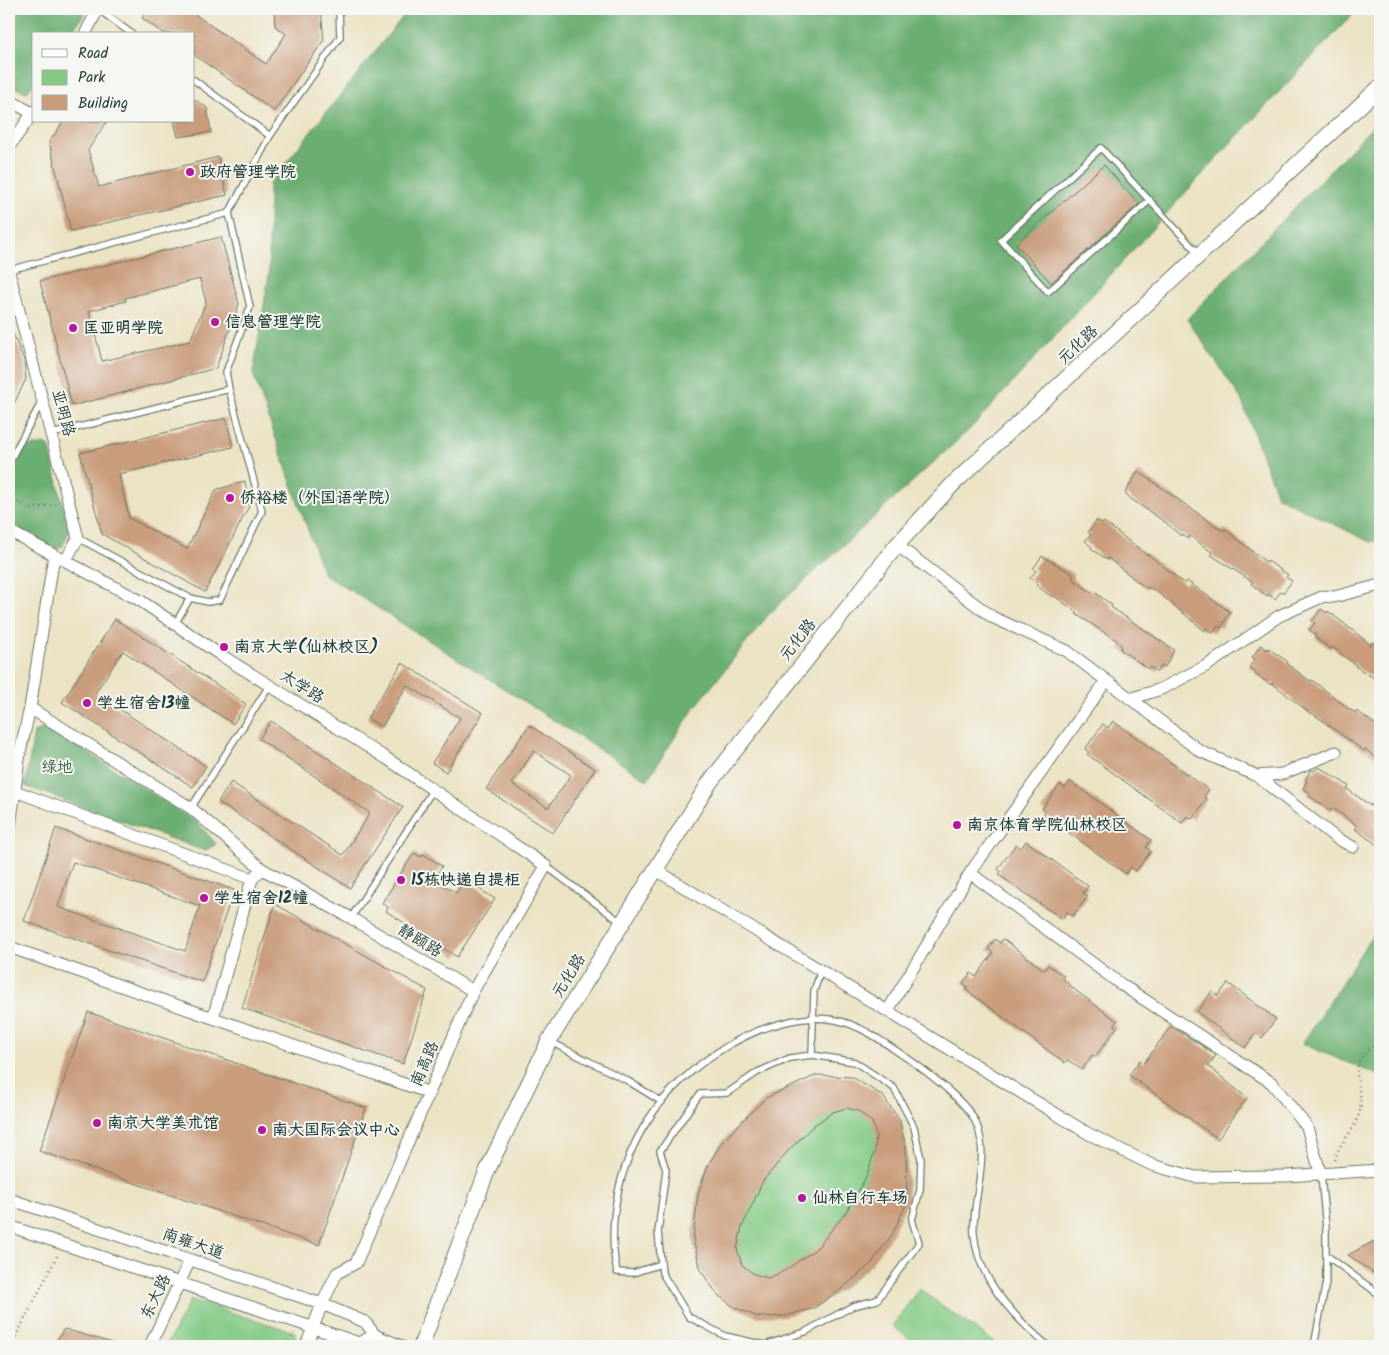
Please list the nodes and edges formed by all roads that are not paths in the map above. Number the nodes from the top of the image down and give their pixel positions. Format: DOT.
graph roads {
  1 [pos="98,9"];
  2 [pos="339,9"];
  3 [pos="86,32"];
  4 [pos="129,32"];
  5 [pos="195,81"];
  6 [pos="1380,87"];
  7 [pos="9,100"];
  8 [pos="32,112"];
  9 [pos="32,113"];
  10 [pos="270,136"];
  11 [pos="9,147"];
  12 [pos="1150,200"];
  13 [pos="229,213"];
  14 [pos="1200,256"];
  15 [pos="9,271"];
  16 [pos="229,389"];
  17 [pos="44,397"];
  18 [pos="52,434"];
  19 [pos="9,462"];
  20 [pos="9,531"];
  21 [pos="78,538"];
  22 [pos="897,545"];
  23 [pos="54,556"];
  24 [pos="66,560"];
  25 [pos="1380,585"];
  26 [pos="190,598"];
  27 [pos="176,624"];
  28 [pos="1106,681"];
  29 [pos="269,686"];
  30 [pos="1130,699"];
  31 [pos="30,708"];
  32 [pos="9,746"];
  33 [pos="20,752"];
  34 [pos="1336,752"];
  35 [pos="1257,776"];
  36 [pos="15,791"];
  37 [pos="432,791"];
  38 [pos="191,808"];
  39 [pos="9,834"];
  40 [pos="1353,847"];
  41 [pos="546,866"];
  42 [pos="262,869"];
  43 [pos="656,870"];
  44 [pos="970,873"];
  45 [pos="252,879"];
  46 [pos="352,918"];
  47 [pos="623,924"];
  48 [pos="9,947"];
  49 [pos="820,970"];
  50 [pos="473,991"];
  51 [pos="888,1010"];
  52 [pos="213,1018"];
  53 [pos="814,1019"];
  54 [pos="549,1041"];
  55 [pos="812,1055"];
  56 [pos="430,1093"];
  57 [pos="662,1102"];
  58 [pos="1380,1170"];
  59 [pos="1321,1175"];
  60 [pos="9,1199"];
  61 [pos="9,1226"];
  62 [pos="1326,1255"];
  63 [pos="190,1260"];
  64 [pos="661,1264"];
  65 [pos="180,1284"];
  66 [pos="1380,1295"];
  67 [pos="322,1304"];
  68 [pos="313,1326"];
  69 [pos="375,1335"];
  70 [pos="150,1346"];
  71 [pos="306,1346"];
  72 [pos="402,1346"];
  73 [pos="420,1346"];
  74 [pos="765,1346"];
  75 [pos="1048,1346"];
  76 [pos="1314,1346"];
  1 -- 3 [label="street"];
  1 -- 4 [label="lane"];
  2 -- 10 [label="lane"];
  5 -- 10 [label="lane"];
  6 -- 14 [label="street, 元化路"];
  7 -- 8 [label="street"];
  9 -- 11 [label="street"];
  10 -- 13 [label="lane"];
  12 -- 12 [label="lane"];
  12 -- 14 [label="lane"];
  13 -- 15 [label="lane"];
  13 -- 16 [label="lane"];
  14 -- 22 [label="street, 元化路"];
  15 -- 18 [label="street, 亚明路"];
  16 -- 18 [label="lane"];
  16 -- 26 [label="lane"];
  17 -- 19 [label="lane"];
  18 -- 21 [label="street, 亚明路"];
  20 -- 23 [label="street, 太学路"];
  21 -- 24 [label="street"];
  21 -- 26 [label="lane"];
  22 -- 28 [label="street"];
  22 -- 43 [label="street, 元化路"];
  23 -- 24 [label="street, 太学路"];
  23 -- 31 [label="street"];
  24 -- 27 [label="street, 太学路"];
  25 -- 30 [label="street"];
  26 -- 27 [label="lane"];
  27 -- 29 [label="street, 太学路"];
  28 -- 30 [label="street"];
  28 -- 44 [label="street"];
  29 -- 37 [label="street, 太学路"];
  29 -- 38 [label="lane"];
  30 -- 35 [label="street"];
  31 -- 33 [label="street"];
  31 -- 38 [label="street, 静颐路"];
  32 -- 33 [label="street"];
  33 -- 36 [label="street"];
  34 -- 35 [label="street"];
  35 -- 40 [label="street"];
  36 -- 39 [label="street"];
  36 -- 45 [label="street"];
  37 -- 41 [label="street, 太学路"];
  37 -- 46 [label="lane"];
  38 -- 42 [label="street, 静颐路"];
  41 -- 47 [label="lane"];
  41 -- 50 [label="street, 南高路"];
  42 -- 45 [label="street"];
  42 -- 46 [label="street, 静颐路"];
  43 -- 47 [label="street, 元化路"];
  43 -- 49 [label="street"];
  44 -- 51 [label="street"];
  44 -- 59 [label="street"];
  45 -- 52 [label="street"];
  46 -- 50 [label="street, 静颐路"];
  47 -- 54 [label="street, 元化路"];
  48 -- 52 [label="street"];
  49 -- 51 [label="street"];
  49 -- 53 [label="lane"];
  50 -- 56 [label="street, 南高路"];
  51 -- 59 [label="street"];
  52 -- 56 [label="street"];
  53 -- 55 [label="lane"];
  53 -- 57 [label="lane"];
  53 -- 75 [label="lane"];
  54 -- 57 [label="lane"];
  54 -- 73 [label="street, 元化路"];
  55 -- 64 [label="lane"];
  55 -- 74 [label="lane"];
  56 -- 67 [label="street, 南高路"];
  57 -- 64 [label="lane"];
  58 -- 59 [label="street"];
  59 -- 62 [label="lane"];
  60 -- 63 [label="street, 南雍大道"];
  61 -- 65 [label="street"];
  62 -- 66 [label="lane"];
  62 -- 76 [label="lane"];
  63 -- 65 [label="street, 东大路"];
  63 -- 67 [label="street, 南雍大道"];
  64 -- 74 [label="lane"];
  65 -- 68 [label="street"];
  65 -- 70 [label="street, 东大路"];
  67 -- 68 [label="street"];
  67 -- 69 [label="street, 南雍大道"];
  68 -- 69 [label="street"];
  68 -- 71 [label="street"];
  69 -- 72 [label="street"];
}
